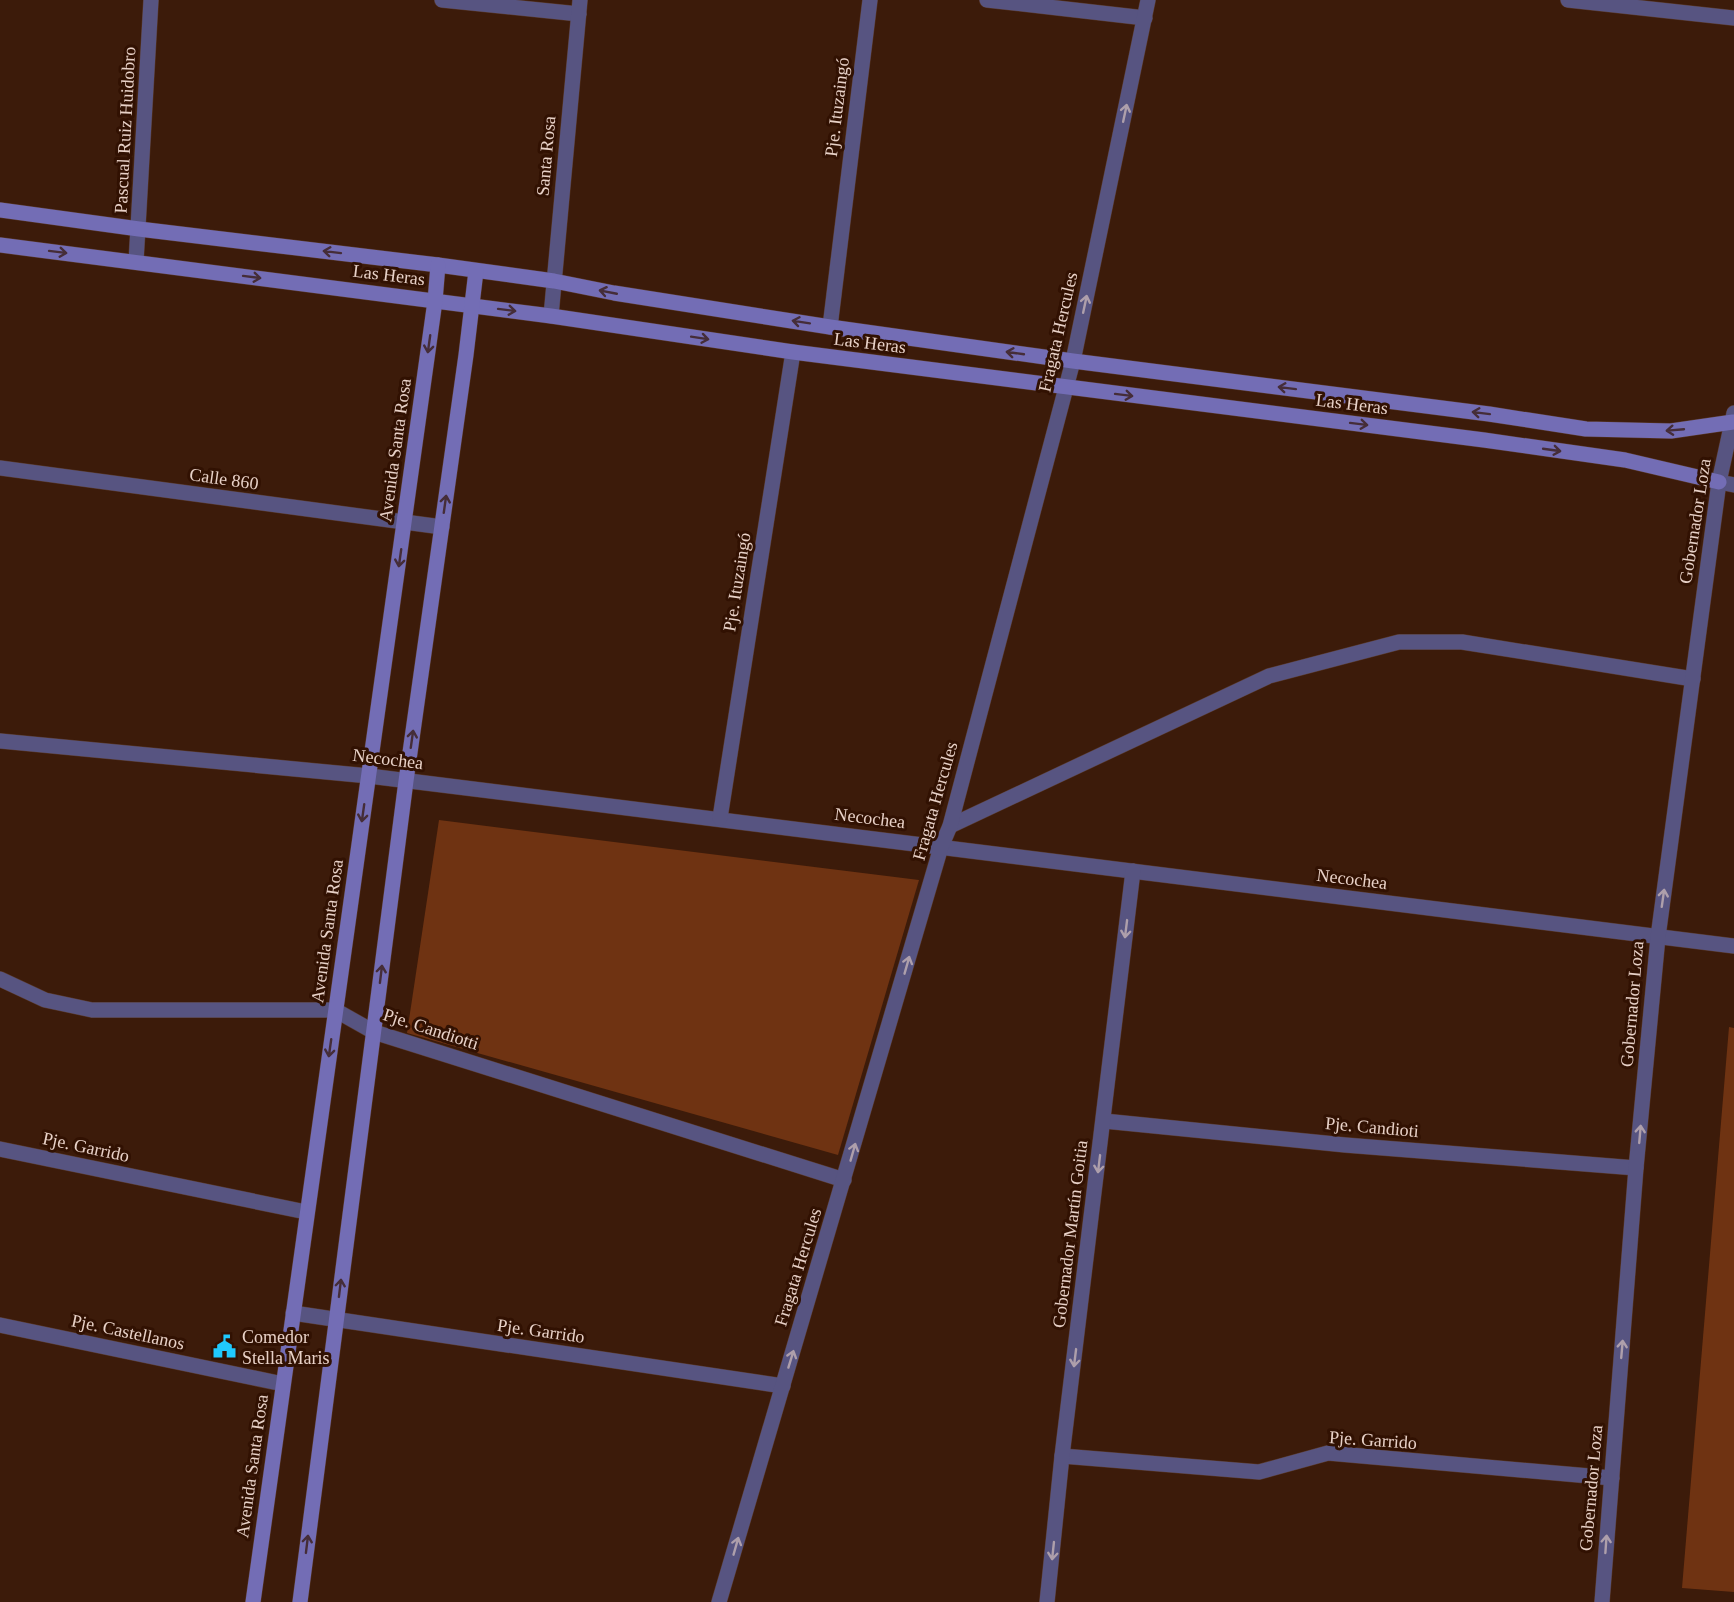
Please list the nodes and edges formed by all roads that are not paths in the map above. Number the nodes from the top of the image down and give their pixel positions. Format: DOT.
graph roads {
  1 [pos="151,0"];
  2 [pos="442,0"];
  3 [pos="870,0"];
  4 [pos="987,0"];
  5 [pos="1148,0"];
  6 [pos="1568,0"];
  7 [pos="580,7"];
  8 [pos="1145,18"];
  9 [pos="1734,18"];
  10 [pos="0,210"];
  11 [pos="138,230"];
  12 [pos="0,245"];
  13 [pos="136,262"];
  14 [pos="438,265"];
  15 [pos="476,271"];
  16 [pos="554,281"];
  17 [pos="435,301"];
  18 [pos="471,306"];
  19 [pos="551,316"];
  20 [pos="830,327"];
  21 [pos="793,352"];
  22 [pos="1073,361"];
  23 [pos="1066,388"];
  24 [pos="1734,419"];
  25 [pos="0,468"];
  26 [pos="1726,484"];
  27 [pos="405,523"];
  28 [pos="442,527"];
  29 [pos="1693,679"];
  30 [pos="0,741"];
  31 [pos="369,776"];
  32 [pos="406,781"];
  33 [pos="720,818"];
  34 [pos="950,826"];
  35 [pos="942,848"];
  36 [pos="1133,871"];
  37 [pos="1658,937"];
  38 [pos="1734,946"];
  39 [pos="0,979"];
  40 [pos="335,1010"];
  41 [pos="374,1032"];
  42 [pos="1104,1121"];
  43 [pos="0,1149"];
  44 [pos="1636,1168"];
  45 [pos="844,1180"];
  46 [pos="306,1212"];
  47 [pos="293,1313"];
  48 [pos="336,1320"];
  49 [pos="0,1325"];
  50 [pos="283,1384"];
  51 [pos="783,1386"];
  52 [pos="1062,1456"];
  53 [pos="1612,1478"];
  54 [pos="254,1602"];
  55 [pos="300,1602"];
  56 [pos="719,1602"];
  57 [pos="1047,1602"];
  58 [pos="1602,1602"];
  1 -- 11 [label="street, Pascual Ruiz Huidobro"];
  2 -- 7 [label="street"];
  3 -- 20 [label="street, Pje. Ituzaingó"];
  4 -- 8 [label="street"];
  5 -- 8 [label="street, Fragata Hercules"];
  6 -- 9 [label="street"];
  7 -- 16 [label="street, Santa Rosa"];
  22 -- 8 [label="street, Fragata Hercules, one-way"];
  10 -- 11 [label="main road, Las Heras"];
  11 -- 13 [label="street, Pascual Ruiz Huidobro"];
  14 -- 11 [label="main road, Las Heras, one-way"];
  12 -- 13 [label="main road, Las Heras, one-way"];
  13 -- 17 [label="main road, Las Heras, one-way"];
  14 -- 15 [label="main road, Las Heras"];
  14 -- 17 [label="main road, Avenida Santa Rosa"];
  15 -- 16 [label="main road, Las Heras"];
  15 -- 18 [label="main road"];
  16 -- 19 [label="street, Santa Rosa"];
  20 -- 16 [label="main road, Las Heras, one-way"];
  17 -- 18 [label="main road, Las Heras"];
  17 -- 27 [label="main road, Avenida Santa Rosa, one-way"];
  18 -- 19 [label="main road, Las Heras, one-way"];
  28 -- 18 [label="main road, one-way"];
  19 -- 21 [label="main road, Las Heras, one-way"];
  22 -- 20 [label="main road, Las Heras, one-way"];
  21 -- 23 [label="main road, Las Heras"];
  21 -- 33 [label="street, Pje. Ituzaingó"];
  22 -- 23 [label="street, Fragata Hercules"];
  24 -- 22 [label="main road, Las Heras, one-way"];
  23 -- 26 [label="main road, Las Heras, one-way"];
  23 -- 34 [label="street, Fragata Hercules"];
  24 -- 26 [label="street, Gobernador Loza"];
  25 -- 27 [label="street, Calle 860"];
  26 -- 29 [label="street, Gobernador Loza"];
  27 -- 28 [label="street, Calle 860"];
  27 -- 31 [label="main road, Avenida Santa Rosa, one-way"];
  32 -- 28 [label="main road, one-way"];
  29 -- 34 [label="street"];
  37 -- 29 [label="street, Gobernador Loza, one-way"];
  30 -- 31 [label="street, Necochea"];
  31 -- 32 [label="street, Necochea"];
  31 -- 40 [label="main road, Avenida Santa Rosa, one-way"];
  32 -- 33 [label="street, Necochea"];
  41 -- 32 [label="main road, one-way"];
  33 -- 35 [label="street, Necochea"];
  34 -- 35 [label="street, Fragata Hercules"];
  35 -- 36 [label="street, Necochea"];
  45 -- 35 [label="street, Fragata Hercules, one-way"];
  36 -- 37 [label="street, Necochea"];
  36 -- 42 [label="street, Gobernador Martín Goitia, one-way"];
  37 -- 38 [label="street, Necochea"];
  44 -- 37 [label="street, Gobernador Loza, one-way"];
  39 -- 40 [label="street, Pje. Candiotti"];
  40 -- 41 [label="street, Pje. Candiotti"];
  40 -- 46 [label="main road, Avenida Santa Rosa, one-way"];
  41 -- 45 [label="street, Pje. Candiotti"];
  48 -- 41 [label="main road, one-way"];
  42 -- 44 [label="street, Pje. Candioti"];
  42 -- 52 [label="street, Gobernador Martín Goitia, one-way"];
  43 -- 46 [label="street, Pje. Garrido"];
  53 -- 44 [label="street, Gobernador Loza, one-way"];
  51 -- 45 [label="street, Fragata Hercules, one-way"];
  46 -- 47 [label="main road, Avenida Santa Rosa"];
  47 -- 48 [label="street, Pje. Garrido"];
  47 -- 50 [label="main road, Avenida Santa Rosa"];
  48 -- 51 [label="street, Pje. Garrido"];
  55 -- 48 [label="main road, one-way"];
  49 -- 50 [label="street, Pje. Castellanos"];
  50 -- 54 [label="main road, Avenida Santa Rosa"];
  56 -- 51 [label="street, Fragata Hercules, one-way"];
  52 -- 53 [label="street, Pje. Garrido"];
  52 -- 57 [label="street, Gobernador Martín Goitia, one-way"];
  58 -- 53 [label="street, Gobernador Loza, one-way"];
}
